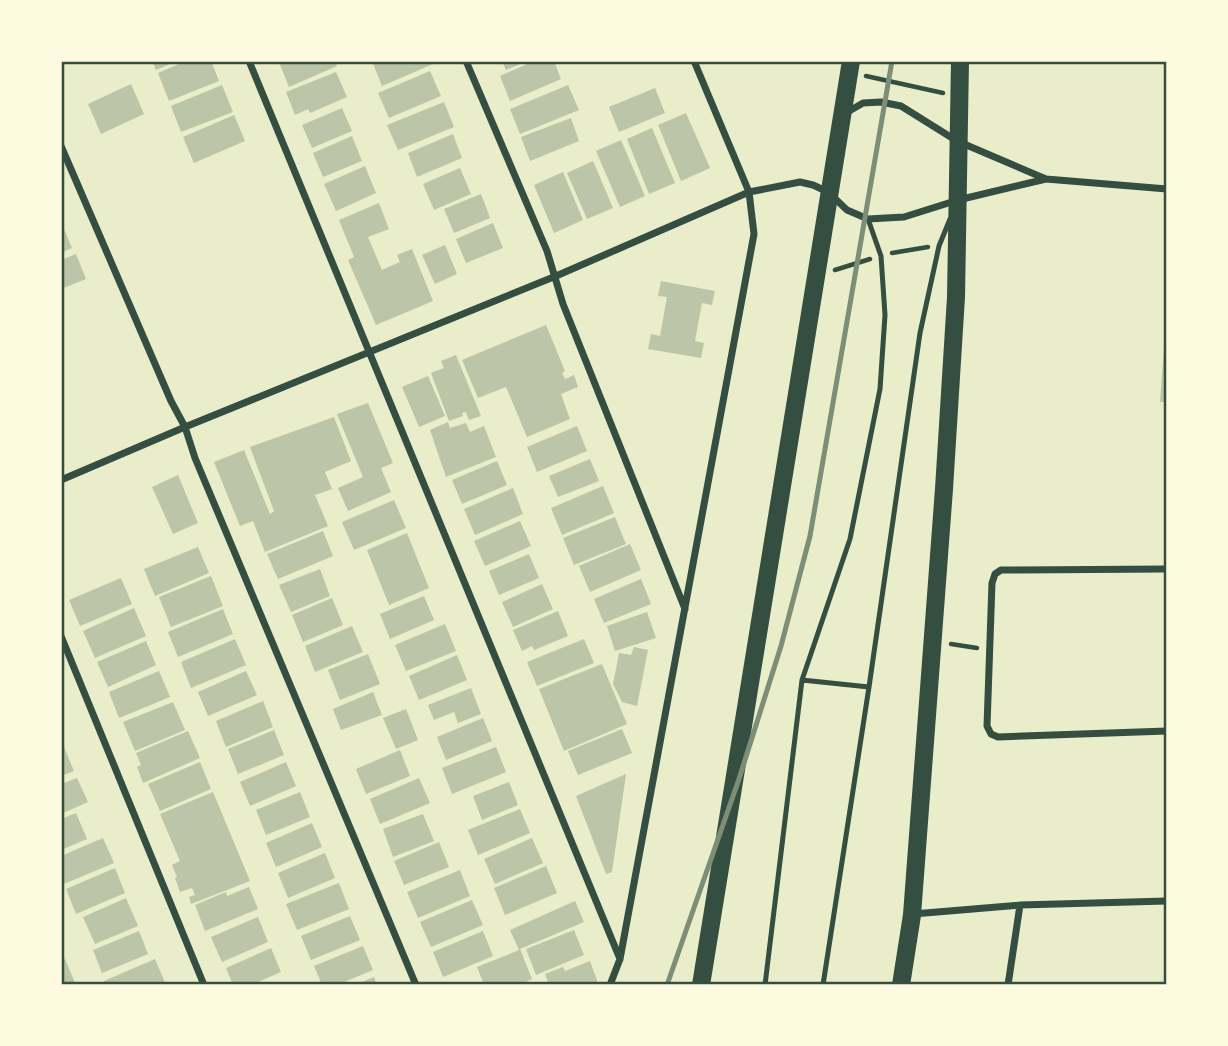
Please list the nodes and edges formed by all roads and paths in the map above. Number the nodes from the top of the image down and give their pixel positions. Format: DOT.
graph roads {
  1 [pos="249,61"];
  2 [pos="466,61"];
  3 [pos="694,61"];
  4 [pos="960,61"];
  5 [pos="849,67"];
  6 [pos="959,96"];
  7 [pos="841,116"];
  8 [pos="957,141"];
  9 [pos="61,146"];
  10 [pos="1046,179"];
  11 [pos="1167,188"];
  12 [pos="828,191"];
  13 [pos="749,192"];
  14 [pos="958,200"];
  15 [pos="868,219"];
  16 [pos="556,276"];
  17 [pos="369,353"];
  18 [pos="185,427"];
  19 [pos="61,480"];
  20 [pos="1167,569"];
  21 [pos="686,609"];
  22 [pos="61,636"];
  23 [pos="933,641"];
  24 [pos="990,650"];
  25 [pos="802,680"];
  26 [pos="869,687"];
  27 [pos="1167,731"];
  28 [pos="1167,901"];
  29 [pos="1020,905"];
  30 [pos="912,915"];
  31 [pos="620,959"];
  32 [pos="204,985"];
  33 [pos="416,985"];
  34 [pos="610,985"];
  35 [pos="701,985"];
  36 [pos="765,985"];
  37 [pos="823,985"];
  38 [pos="901,985"];
  39 [pos="1008,985"];
  1 -- 17 [label="street"];
  2 -- 16 [label="street"];
  3 -- 13 [label="street"];
  4 -- 6 [label="main road"];
  5 -- 6 [label="path"];
  5 -- 7 [label="main road"];
  6 -- 8 [label="main road"];
  7 -- 8 [label="street"];
  7 -- 12 [label="main road"];
  8 -- 10 [label="street"];
  8 -- 14 [label="main road"];
  9 -- 18 [label="street"];
  10 -- 11 [label="street"];
  10 -- 14 [label="street"];
  12 -- 13 [label="street"];
  12 -- 15 [label="street"];
  12 -- 35 [label="main road"];
  13 -- 16 [label="street"];
  13 -- 21 [label="street"];
  14 -- 15 [label="street"];
  14 -- 23 [label="main road"];
  14 -- 26 [label="lane"];
  15 -- 25 [label="lane"];
  16 -- 17 [label="street"];
  16 -- 21 [label="street"];
  17 -- 18 [label="street"];
  17 -- 31 [label="street"];
  18 -- 19 [label="street"];
  18 -- 33 [label="street"];
  20 -- 24 [label="street"];
  21 -- 31 [label="street"];
  22 -- 32 [label="street"];
  23 -- 24 [label="path"];
  23 -- 30 [label="main road"];
  24 -- 27 [label="street"];
  25 -- 26 [label="lane"];
  25 -- 36 [label="lane"];
  26 -- 37 [label="lane"];
  28 -- 29 [label="street"];
  29 -- 30 [label="street"];
  29 -- 39 [label="street"];
  30 -- 38 [label="main road"];
  31 -- 34 [label="street"];
}
